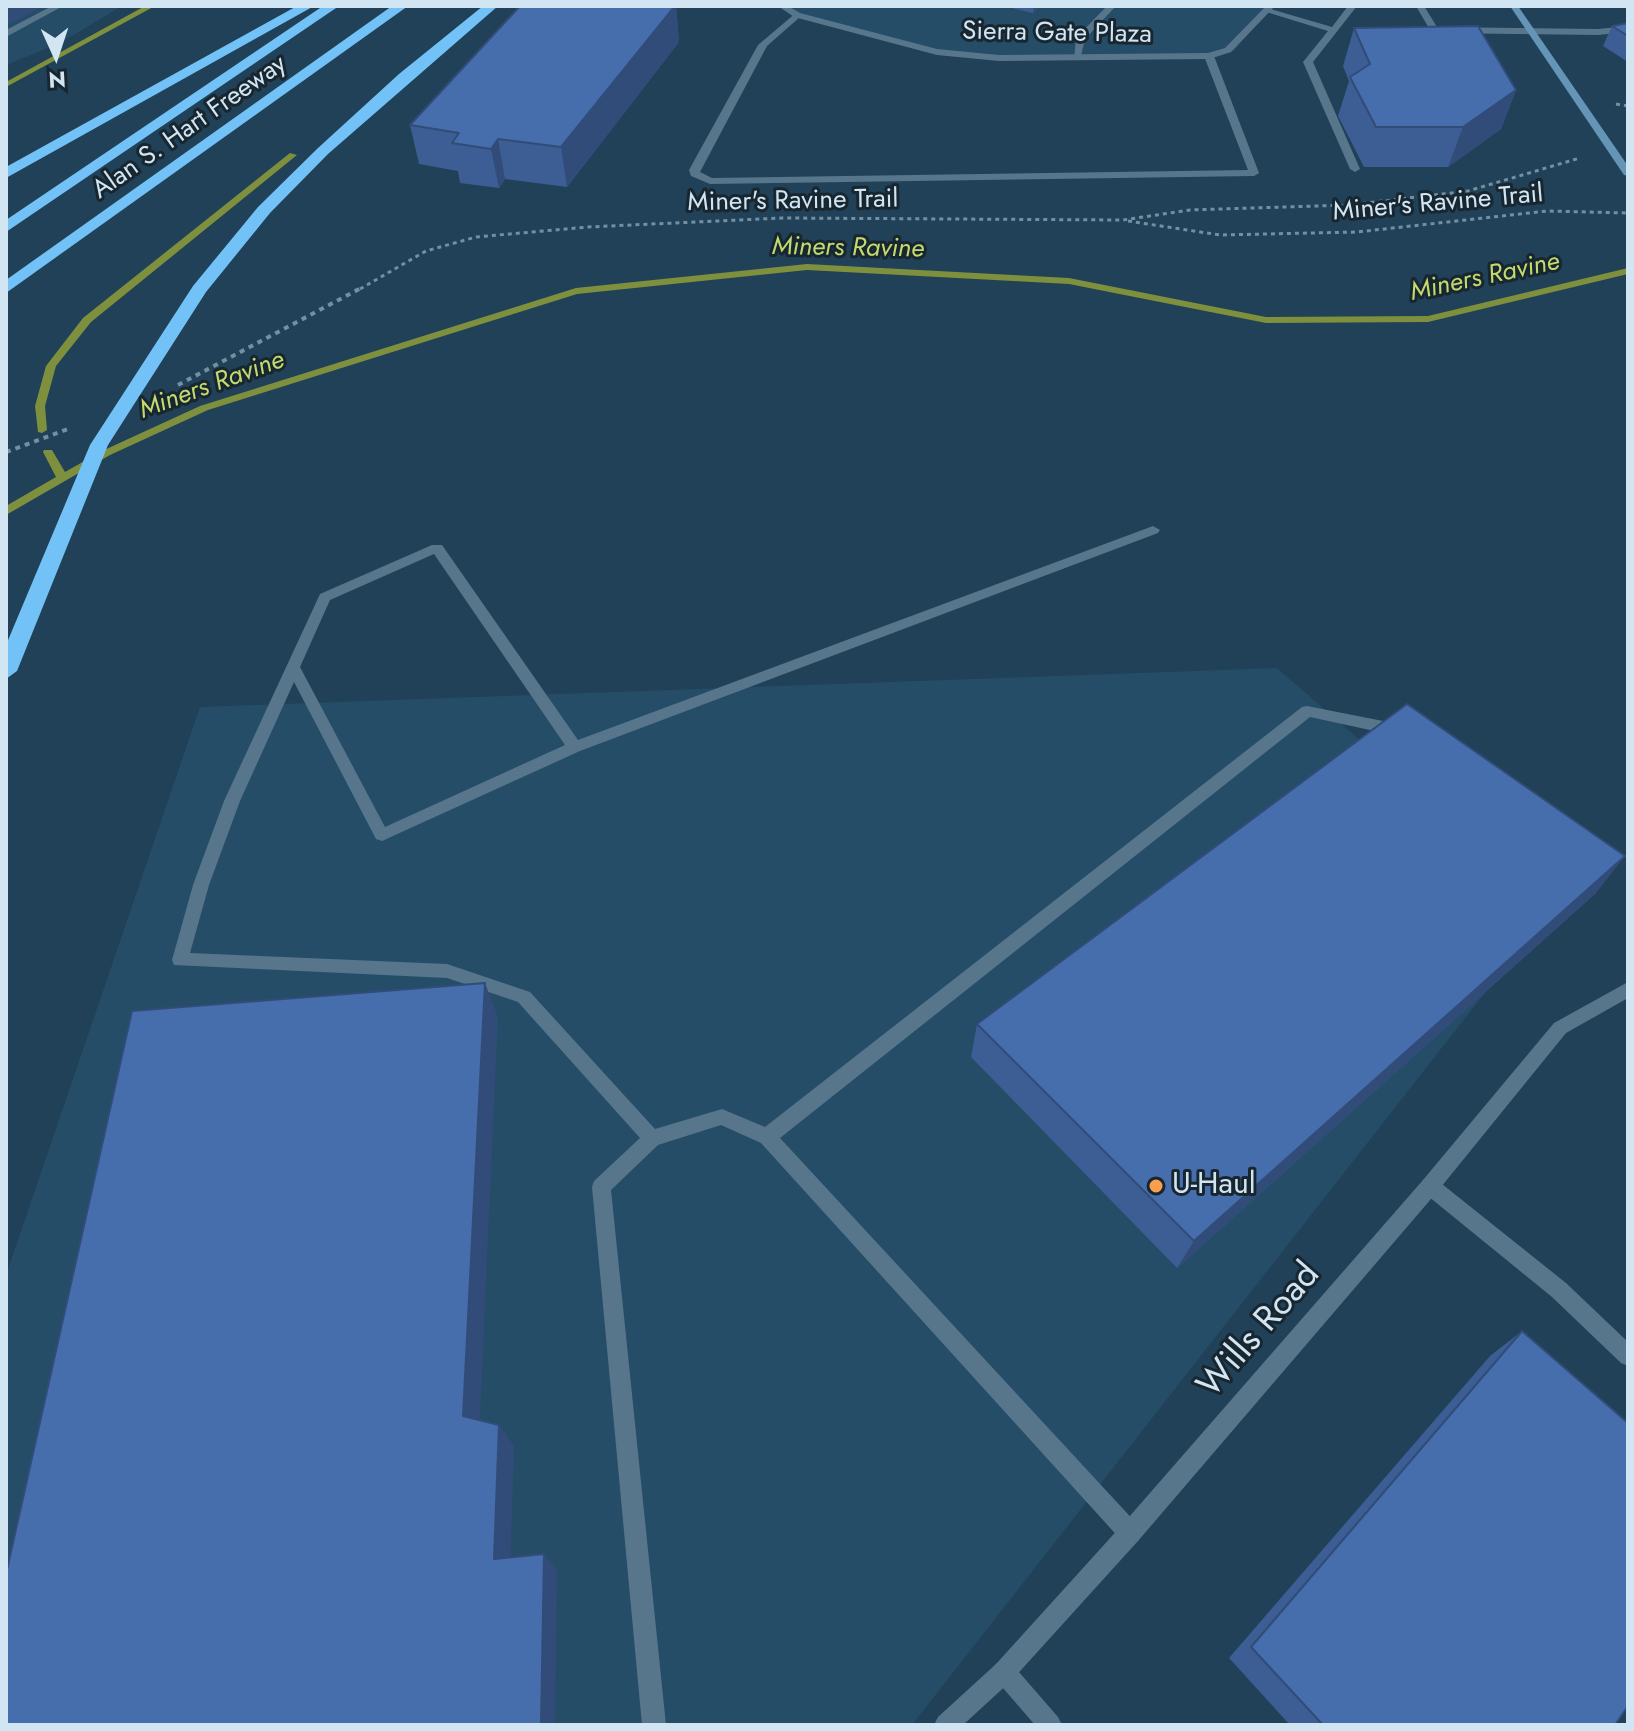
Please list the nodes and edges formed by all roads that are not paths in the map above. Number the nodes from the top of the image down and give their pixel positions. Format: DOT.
graph roads {
  1 [pos="59,6"];
  2 [pos="307,6"];
  3 [pos="332,6"];
  4 [pos="401,6"];
  5 [pos="491,6"];
  6 [pos="782,6"];
  7 [pos="1112,6"];
  8 [pos="1353,6"];
  9 [pos="1420,6"];
  10 [pos="1514,6"];
  11 [pos="1269,8"];
  12 [pos="797,15"];
  13 [pos="1628,29"];
  14 [pos="1334,30"];
  15 [pos="1532,33"];
  16 [pos="6,34"];
  17 [pos="1209,56"];
  18 [pos="1077,58"];
  19 [pos="1355,169"];
  20 [pos="6,173"];
  21 [pos="1628,173"];
  22 [pos="6,227"];
  23 [pos="6,288"];
  24 [pos="1153,530"];
  25 [pos="9,662"];
  26 [pos="293,667"];
  27 [pos="1408,744"];
  28 [pos="575,747"];
  29 [pos="1628,989"];
  30 [pos="767,1137"];
  31 [pos="652,1138"];
  32 [pos="1430,1186"];
  33 [pos="1628,1356"];
  34 [pos="1130,1533"];
  35 [pos="1004,1672"];
  36 [pos="654,1725"];
  37 [pos="946,1725"];
  38 [pos="1050,1725"];
  1 -- 16 [label="street"];
  2 -- 20 [label="highway"];
  3 -- 22 [label="highway, Alan S. Hart Freeway"];
  4 -- 23 [label="highway, Alan S. Hart Freeway"];
  5 -- 25 [label="highway"];
  6 -- 12 [label="street, Sierra Gate Plaza"];
  7 -- 18 [label="street"];
  8 -- 14 [label="street"];
  9 -- 15 [label="street"];
  10 -- 15 [label="main road"];
  11 -- 14 [label="street"];
  11 -- 17 [label="street"];
  12 -- 17 [label="street"];
  12 -- 18 [label="street, Sierra Gate Plaza"];
  13 -- 15 [label="street"];
  14 -- 19 [label="street"];
  15 -- 21 [label="main road"];
  17 -- 18 [label="street, Sierra Gate Plaza"];
  24 -- 28 [label="street"];
  26 -- 28 [label="street"];
  26 -- 28 [label="street"];
  26 -- 31 [label="street"];
  27 -- 30 [label="street"];
  29 -- 32 [label="street, Wills Road"];
  30 -- 31 [label="street"];
  30 -- 34 [label="street"];
  31 -- 36 [label="street"];
  32 -- 33 [label="street"];
  32 -- 34 [label="street, Wills Road"];
  34 -- 35 [label="street, Wills Road"];
  35 -- 37 [label="street, Wills Road"];
  35 -- 38 [label="street"];
}
